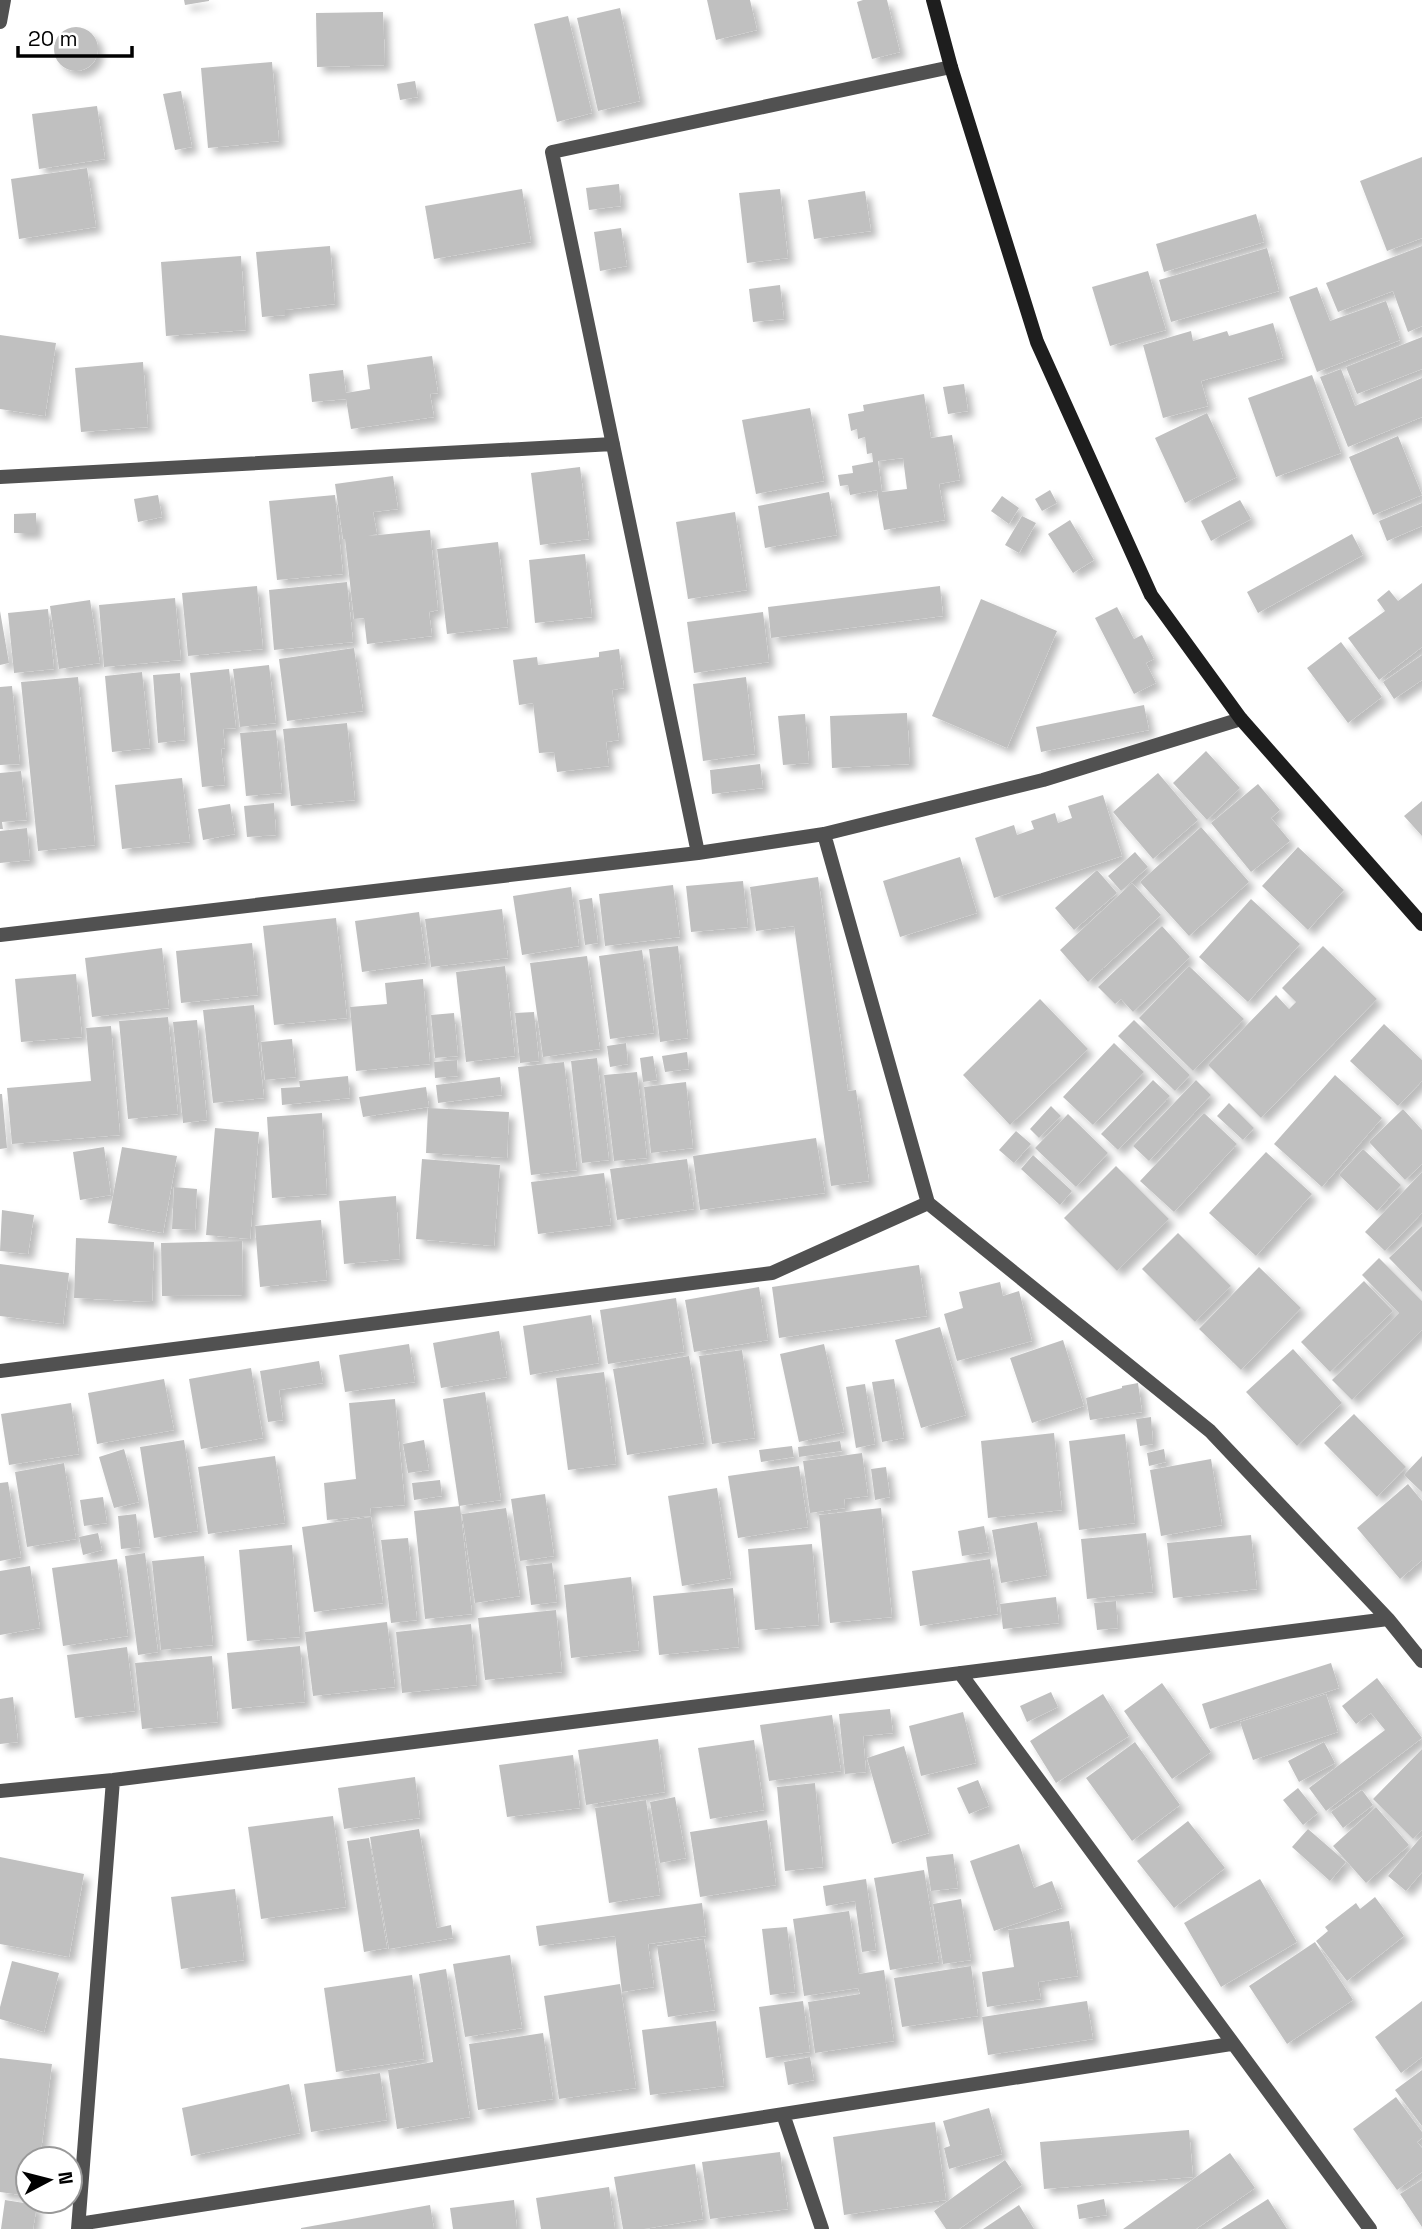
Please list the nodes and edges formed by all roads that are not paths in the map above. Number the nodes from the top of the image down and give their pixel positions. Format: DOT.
graph roads {
  1 [pos="4,0"];
  2 [pos="933,0"];
  3 [pos="0,22"];
  4 [pos="951,67"];
  5 [pos="613,444"];
  6 [pos="0,477"];
  7 [pos="1241,719"];
  8 [pos="824,834"];
  9 [pos="698,853"];
  10 [pos="1422,924"];
  11 [pos="0,935"];
  12 [pos="928,1203"];
  13 [pos="0,1371"];
  14 [pos="1388,1619"];
  15 [pos="1422,1661"];
  16 [pos="960,1673"];
  17 [pos="113,1780"];
  18 [pos="0,1791"];
  19 [pos="1231,2043"];
  20 [pos="783,2113"];
  21 [pos="78,2227"];
  22 [pos="822,2229"];
  23 [pos="1370,2229"];
  1 -- 3 [label="street"];
  2 -- 4 [label="street"];
  4 -- 5 [label="street"];
  4 -- 7 [label="street"];
  5 -- 6 [label="street"];
  5 -- 9 [label="street"];
  7 -- 8 [label="street"];
  7 -- 10 [label="street"];
  8 -- 9 [label="street"];
  8 -- 12 [label="street"];
  9 -- 11 [label="street"];
  12 -- 13 [label="street"];
  12 -- 14 [label="street"];
  14 -- 15 [label="street"];
  14 -- 16 [label="street"];
  16 -- 17 [label="street"];
  16 -- 19 [label="street"];
  17 -- 18 [label="street"];
  17 -- 21 [label="street"];
  19 -- 20 [label="street"];
  19 -- 23 [label="street"];
  20 -- 21 [label="street"];
  20 -- 22 [label="street"];
}
